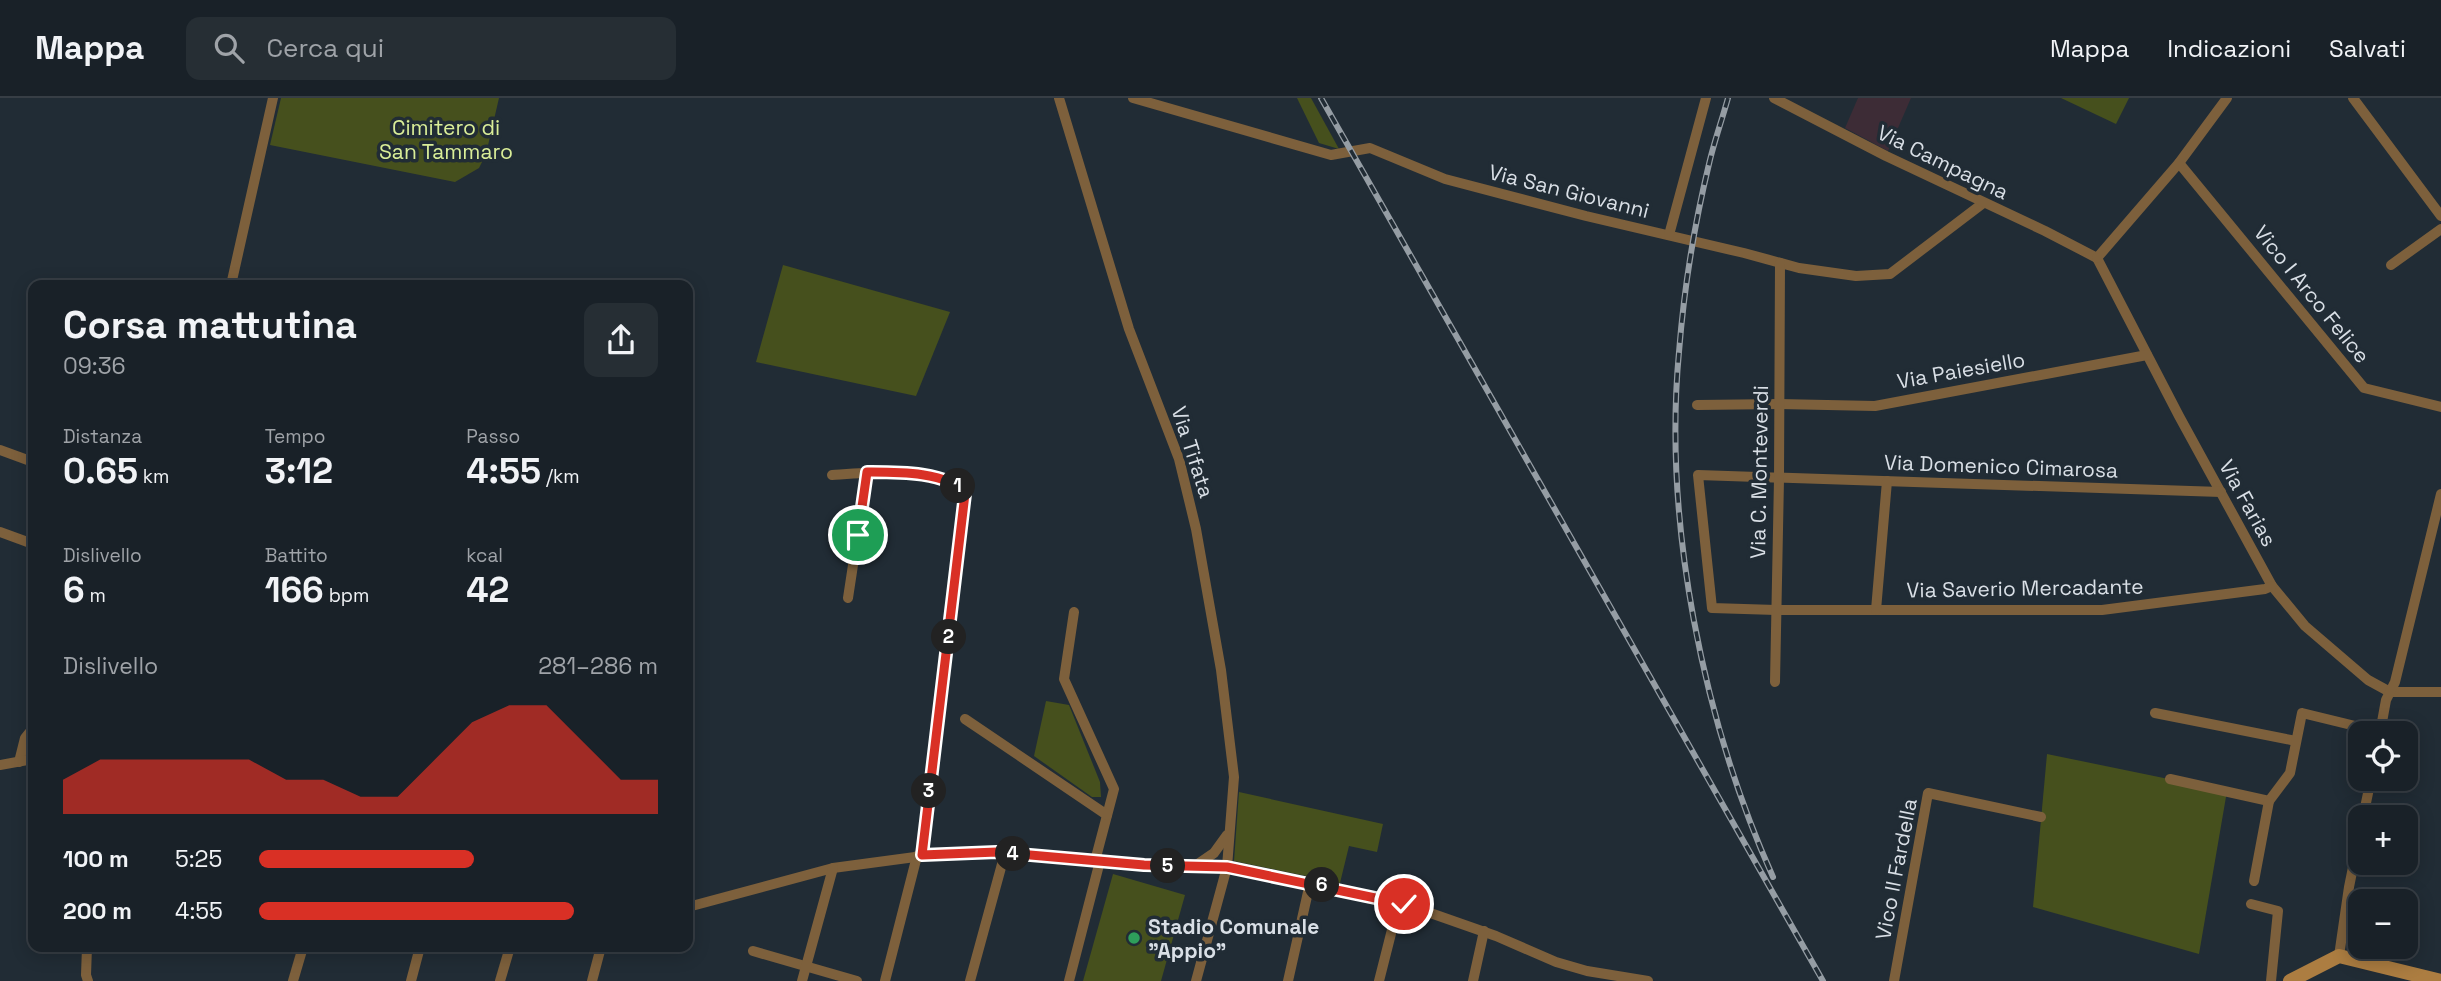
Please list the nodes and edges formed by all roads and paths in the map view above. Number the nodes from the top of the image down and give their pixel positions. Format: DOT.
graph roads {
  1 [pos="273,98"];
  2 [pos="1059,98"];
  3 [pos="1133,98"];
  4 [pos="1706,98"];
  5 [pos="1774,98"];
  6 [pos="2227,98"];
  7 [pos="2353,98"];
  8 [pos="2179,163"];
  9 [pos="1983,204"];
  10 [pos="2441,216"];
  11 [pos="2441,229"];
  12 [pos="1668,235"];
  13 [pos="2096,258"];
  14 [pos="1780,263"];
  15 [pos="2391,265"];
  16 [pos="232,280"];
  17 [pos="2147,355"];
  18 [pos="1780,404"];
  19 [pos="1697,405"];
  20 [pos="2441,407"];
  21 [pos="0,450"];
  22 [pos="28,460"];
  23 [pos="867,472"];
  24 [pos="832,475"];
  25 [pos="1779,479"];
  26 [pos="1887,481"];
  27 [pos="2221,492"];
  28 [pos="2441,494"];
  29 [pos="0,532"];
  30 [pos="28,542"];
  31 [pos="2272,586"];
  32 [pos="848,598"];
  33 [pos="1776,610"];
  34 [pos="1876,610"];
  35 [pos="1074,612"];
  36 [pos="1775,682"];
  37 [pos="2390,692"];
  38 [pos="2441,692"];
  39 [pos="2155,713"];
  40 [pos="965,719"];
  41 [pos="2382,721"];
  42 [pos="2348,724"];
  43 [pos="28,734"];
  44 [pos="2296,741"];
  45 [pos="28,761"];
  46 [pos="19,762"];
  47 [pos="0,765"];
  48 [pos="2170,779"];
  49 [pos="2269,801"];
  50 [pos="1107,816"];
  51 [pos="2041,817"];
  52 [pos="1230,829"];
  53 [pos="1004,853"];
  54 [pos="919,856"];
  55 [pos="1098,861"];
  56 [pos="1195,866"];
  57 [pos="1227,867"];
  58 [pos="832,868"];
  59 [pos="2351,875"];
  60 [pos="2254,881"];
  61 [pos="1310,883"];
  62 [pos="1399,902"];
  63 [pos="2250,904"];
  64 [pos="693,906"];
  65 [pos="1484,931"];
  66 [pos="752,951"];
  67 [pos="87,952"];
  68 [pos="302,952"];
  69 [pos="419,952"];
  70 [pos="509,952"];
  71 [pos="600,952"];
  72 [pos="2339,957"];
  73 [pos="806,967"];
  74 [pos="89,981"];
  75 [pos="293,981"];
  76 [pos="411,981"];
  77 [pos="500,981"];
  78 [pos="592,981"];
  79 [pos="802,981"];
  80 [pos="857,981"];
  81 [pos="885,981"];
  82 [pos="970,981"];
  83 [pos="1069,981"];
  84 [pos="1196,981"];
  85 [pos="1287,981"];
  86 [pos="1379,981"];
  87 [pos="1473,981"];
  88 [pos="1648,981"];
  89 [pos="1894,981"];
  90 [pos="2271,981"];
  91 [pos="2290,981"];
  92 [pos="2441,981"];
  1 -- 16 [label="street"];
  2 -- 52 [label="street, Via Tifata"];
  3 -- 12 [label="street, Via San Giovanni"];
  4 -- 12 [label="street"];
  5 -- 9 [label="street, Via Campagna"];
  6 -- 8 [label="street"];
  7 -- 10 [label="street"];
  8 -- 13 [label="street"];
  8 -- 20 [label="street, Vico I Arco Felice"];
  9 -- 13 [label="street, Via Campagna"];
  9 -- 14 [label="street, Via San Giovanni"];
  11 -- 15 [label="street"];
  12 -- 14 [label="street, Via San Giovanni"];
  13 -- 17 [label="street, Via Farias"];
  14 -- 18 [label="street, Via C. Monteverdi"];
  17 -- 18 [label="street, Via Paiesiello"];
  17 -- 27 [label="street, Via Farias"];
  18 -- 19 [label="street, Via Paiesiello"];
  18 -- 25 [label="street, Via C. Monteverdi"];
  21 -- 22 [label="street"];
  23 -- 24 [label="street"];
  23 -- 32 [label="street"];
  23 -- 54 [label="street"];
  25 -- 26 [label="street, Via Domenico Cimarosa"];
  25 -- 33 [label="street, Via C. Monteverdi"];
  25 -- 33 [label="street, Via Domenico Cimarosa"];
  26 -- 27 [label="street, Via Domenico Cimarosa"];
  26 -- 34 [label="street"];
  27 -- 31 [label="street, Via Farias"];
  28 -- 37 [label="street"];
  29 -- 30 [label="street"];
  31 -- 34 [label="street, Via Saverio Mercadante"];
  31 -- 37 [label="street, Via Farias"];
  33 -- 34 [label="street, Via Saverio Mercadante"];
  33 -- 36 [label="street, Via C. Monteverdi"];
  35 -- 50 [label="street"];
  37 -- 38 [label="street"];
  37 -- 41 [label="street"];
  39 -- 44 [label="street"];
  40 -- 50 [label="street"];
  42 -- 44 [label="street"];
  43 -- 46 [label="street"];
  44 -- 49 [label="street"];
  45 -- 46 [label="street"];
  46 -- 47 [label="street"];
  48 -- 49 [label="street"];
  49 -- 60 [label="street"];
  50 -- 55 [label="street"];
  51 -- 89 [label="street, Vico II Fardella"];
  52 -- 56 [label="street"];
  52 -- 57 [label="street, Via Tifata"];
  53 -- 54 [label="street"];
  53 -- 55 [label="street"];
  53 -- 82 [label="street"];
  54 -- 58 [label="street"];
  54 -- 81 [label="street"];
  55 -- 56 [label="street"];
  55 -- 83 [label="street"];
  56 -- 57 [label="street"];
  57 -- 61 [label="street"];
  57 -- 84 [label="street, Via Tifata"];
  58 -- 64 [label="street"];
  58 -- 73 [label="street"];
  59 -- 72 [label="street"];
  61 -- 62 [label="street"];
  61 -- 85 [label="street"];
  62 -- 65 [label="street"];
  62 -- 86 [label="street"];
  63 -- 90 [label="street"];
  65 -- 87 [label="street"];
  65 -- 88 [label="street"];
  66 -- 73 [label="street"];
  67 -- 74 [label="street"];
  68 -- 75 [label="street"];
  69 -- 76 [label="street"];
  70 -- 77 [label="street"];
  71 -- 78 [label="street"];
  72 -- 91 [label="street"];
  72 -- 92 [label="street"];
  73 -- 79 [label="street"];
  73 -- 80 [label="street"];
}
